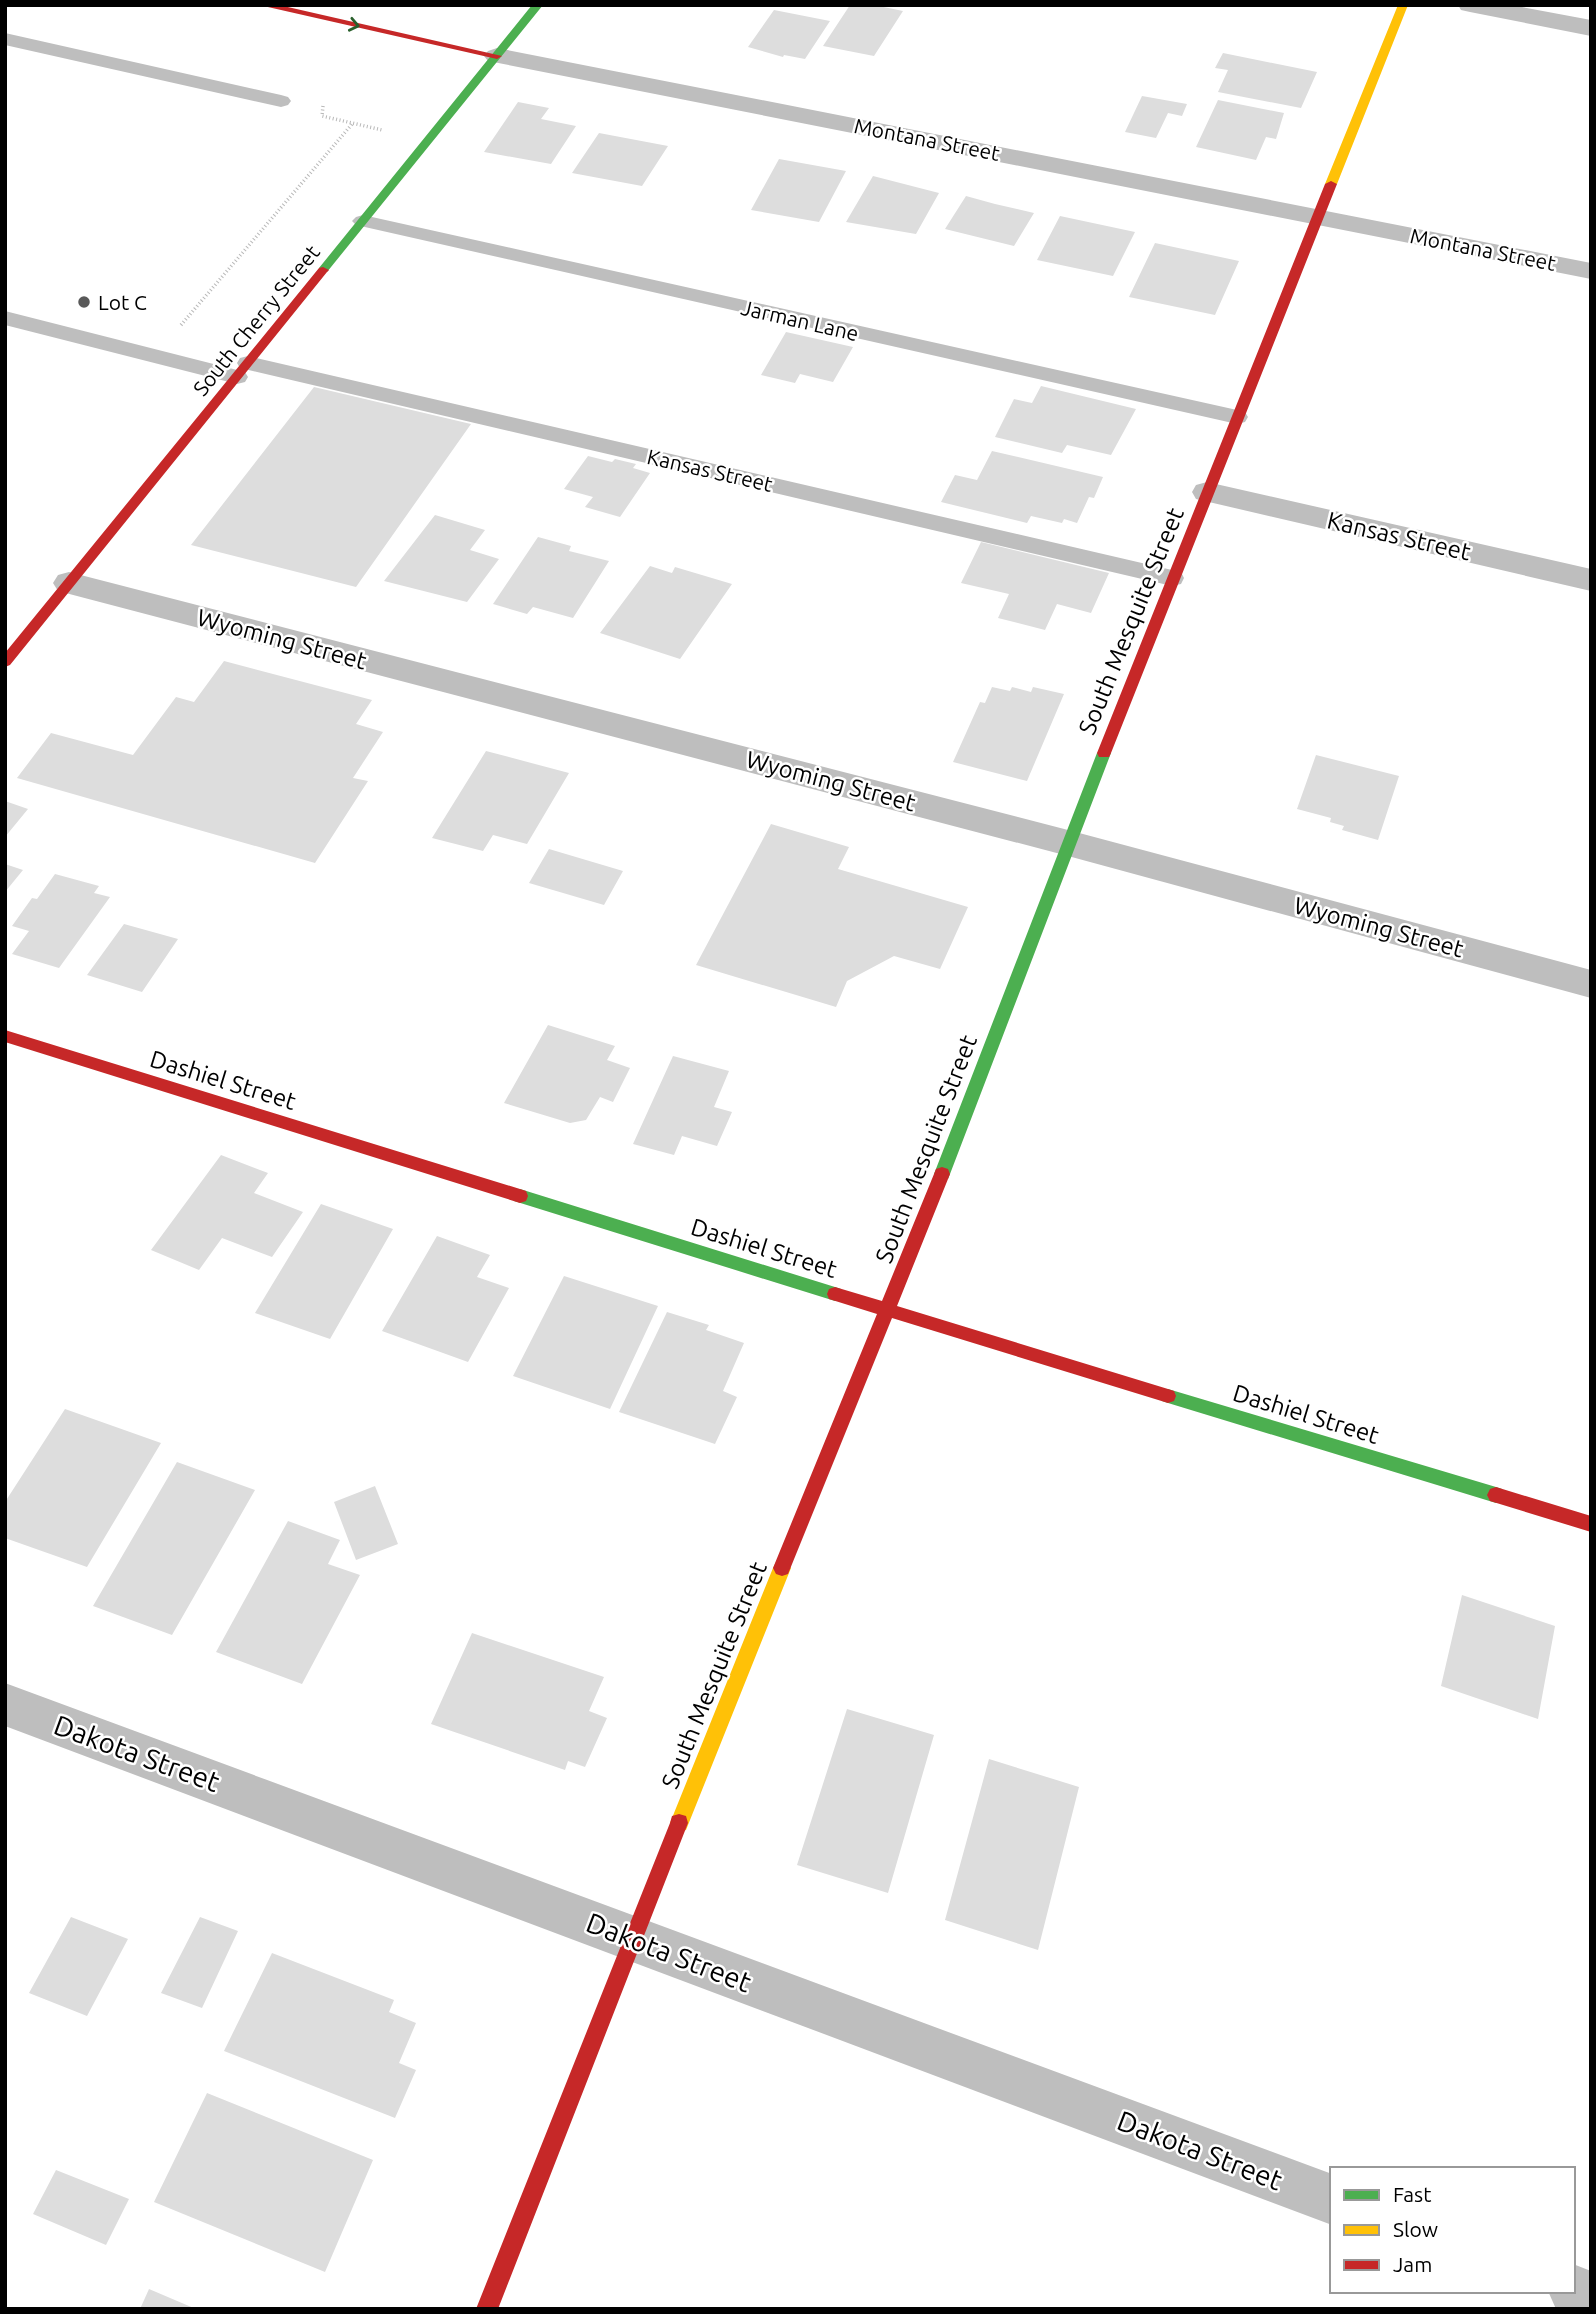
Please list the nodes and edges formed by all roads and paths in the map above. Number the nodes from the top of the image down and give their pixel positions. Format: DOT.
graph roads {
  1 [pos="264,5"];
  2 [pos="538,5"];
  3 [pos="1404,5"];
  4 [pos="1470,5"];
  5 [pos="1591,28"];
  6 [pos="5,39"];
  7 [pos="497,56"];
  8 [pos="281,101"];
  9 [pos="324,102"];
  10 [pos="353,123"];
  11 [pos="384,130"];
  12 [pos="1318,215"];
  13 [pos="363,221"];
  14 [pos="1591,271"];
  15 [pos="5,318"];
  16 [pos="191,328"];
  17 [pos="243,370"];
  18 [pos="1237,417"];
  19 [pos="1207,492"];
  20 [pos="1172,578"];
  21 [pos="1591,580"];
  22 [pos="69,583"];
  23 [pos="5,662"];
  24 [pos="1068,843"];
  25 [pos="1591,984"];
  26 [pos="5,1036"];
  27 [pos="886,1310"];
  28 [pos="1591,1524"];
  29 [pos="5,1704"];
  30 [pos="632,1938"];
  31 [pos="1330,2199"];
  32 [pos="487,2309"];
  1 -- 7 [label="street, Montana Street, one-way"];
  2 -- 7 [label="street, South Cherry Street"];
  3 -- 12 [label="street, South Mesquite Street"];
  4 -- 5 [label="street"];
  6 -- 8 [label="lane"];
  7 -- 12 [label="street, Montana Street"];
  7 -- 13 [label="street, South Cherry Street"];
  9 -- 10 [label="path"];
  10 -- 11 [label="path"];
  10 -- 16 [label="path"];
  12 -- 14 [label="street, Montana Street"];
  12 -- 18 [label="street, South Mesquite Street"];
  13 -- 17 [label="street, South Cherry Street"];
  13 -- 18 [label="lane, Jarman Lane"];
  15 -- 17 [label="lane, Kansas Street"];
  17 -- 20 [label="lane, Kansas Street"];
  17 -- 22 [label="street, South Cherry Street"];
  18 -- 19 [label="street, South Mesquite Street"];
  19 -- 20 [label="street, South Mesquite Street"];
  19 -- 21 [label="street, Kansas Street"];
  20 -- 24 [label="street, South Mesquite Street"];
  22 -- 23 [label="street, South Cherry Street"];
  22 -- 24 [label="street, Wyoming Street"];
  24 -- 25 [label="street, Wyoming Street"];
  24 -- 27 [label="street, South Mesquite Street"];
  26 -- 27 [label="street, Dashiel Street"];
  27 -- 28 [label="street, Dashiel Street"];
  27 -- 30 [label="street, South Mesquite Street"];
  29 -- 30 [label="street, Dakota Street"];
  30 -- 31 [label="street, Dakota Street"];
  30 -- 32 [label="street, South Mesquite Street"];
}
